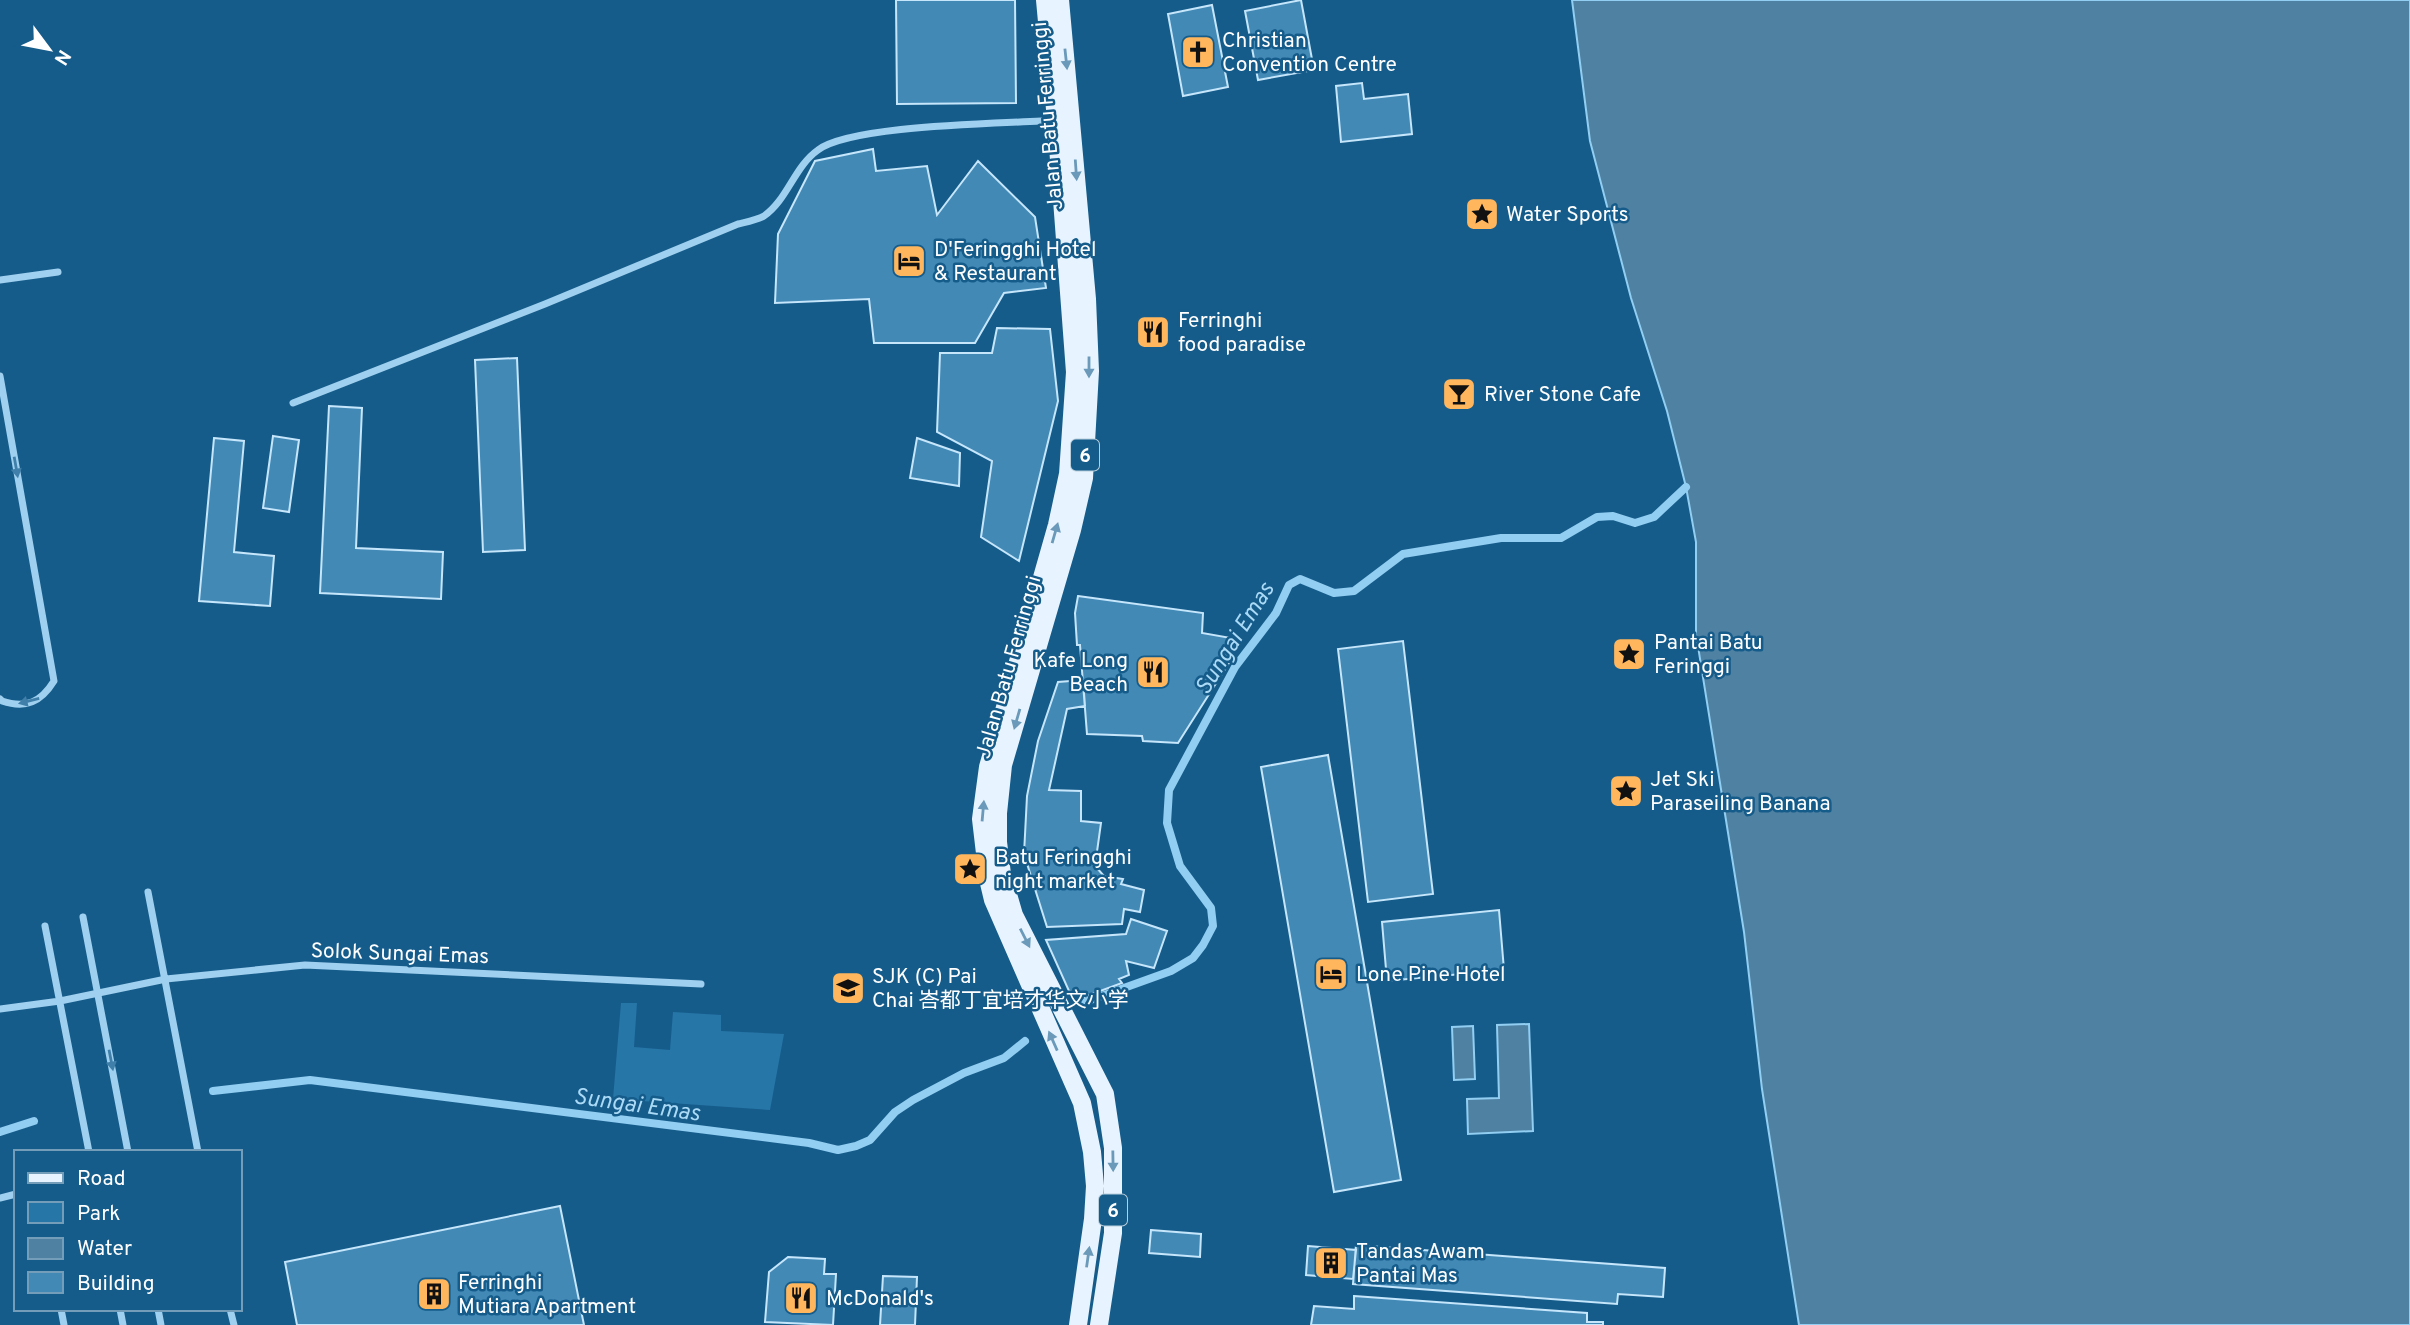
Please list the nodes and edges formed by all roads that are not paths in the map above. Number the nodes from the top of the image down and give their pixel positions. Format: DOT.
graph roads {
  1 [pos="1045,0"];
  2 [pos="1060,0"];
  3 [pos="1064,119"];
  4 [pos="58,272"];
  5 [pos="0,280"];
  6 [pos="0,376"];
  7 [pos="293,403"];
  8 [pos="0,699"];
  9 [pos="995,876"];
  10 [pos="148,892"];
  11 [pos="83,917"];
  12 [pos="45,926"];
  13 [pos="166,979"];
  14 [pos="701,984"];
  15 [pos="99,993"];
  16 [pos="60,1001"];
  17 [pos="0,1009"];
  18 [pos="89,1150"];
  19 [pos="128,1150"];
  20 [pos="198,1150"];
  21 [pos="1078,1325"];
  22 [pos="1099,1325"];
  1 -- 3 [label="main road, Jalan Batu Ferringgi / 6"];
  2 -- 3 [label="main road, Jalan Batu Ferringgi / 6, one-way"];
  3 -- 7 [label="street"];
  3 -- 9 [label="main road, Jalan Batu Ferringgi / 6"];
  4 -- 5 [label="street"];
  6 -- 8 [label="street, one-way"];
  21 -- 9 [label="main road, Jalan Batu Ferringgi / 6, one-way"];
  9 -- 22 [label="main road, Jalan Batu Ferringgi / 6, one-way"];
  10 -- 13 [label="street"];
  11 -- 15 [label="street"];
  12 -- 16 [label="street"];
  13 -- 14 [label="street, Solok Sungai Emas"];
  13 -- 15 [label="street, Solok Sungai Emas"];
  13 -- 20 [label="street"];
  15 -- 16 [label="street, Solok Sungai Emas"];
  15 -- 19 [label="street, one-way"];
  16 -- 17 [label="street, Solok Sungai Emas"];
  16 -- 18 [label="street"];
}
